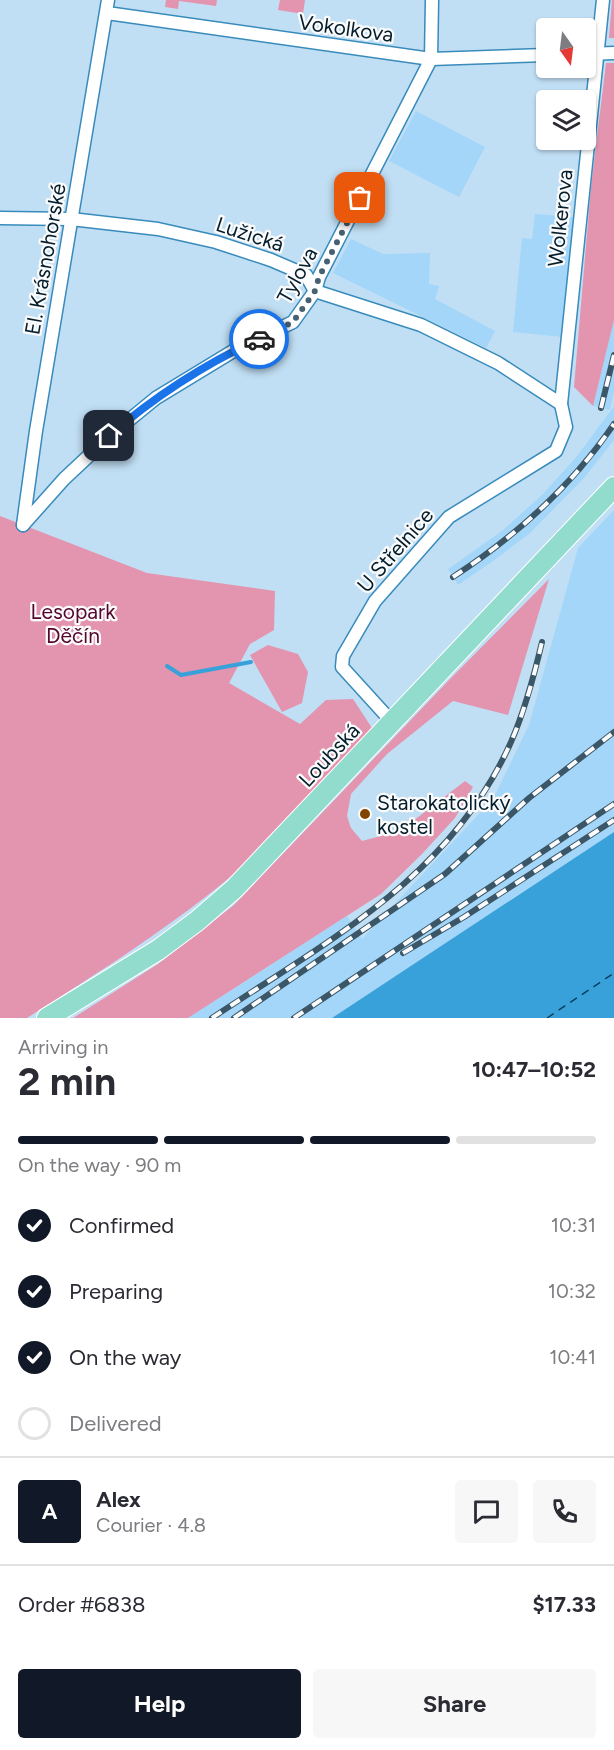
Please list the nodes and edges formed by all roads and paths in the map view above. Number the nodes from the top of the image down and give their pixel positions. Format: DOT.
graph roads {
  1 [pos="432,0"];
  2 [pos="603,0"];
  3 [pos="107,6"];
  4 [pos="614,53"];
  5 [pos="599,54"];
  6 [pos="536,55"];
  7 [pos="431,59"];
  8 [pos="0,218"];
  9 [pos="71,219"];
  10 [pos="315,291"];
  11 [pos="561,404"];
  12 [pos="614,487"];
  13 [pos="22,525"];
  14 [pos="392,722"];
  15 [pos="47,1018"];
  1 -- 7 [label="street, Tylova"];
  2 -- 5 [label="street, Wolkerova"];
  3 -- 7 [label="street, Vokolkova"];
  3 -- 9 [label="street, El. Krásnohorské"];
  4 -- 5 [label="street"];
  5 -- 11 [label="street, Wolkerova"];
  6 -- 7 [label="street, Vokolkova"];
  7 -- 10 [label="street, Tylova"];
  8 -- 9 [label="street, Lužická"];
  9 -- 10 [label="street, Lužická"];
  9 -- 13 [label="street, El. Krásnohorské"];
  10 -- 11 [label="street, Lužická"];
  10 -- 13 [label="street, Tylova"];
  11 -- 14 [label="street, U Střelnice"];
  12 -- 14 [label="main road, Loubská"];
  14 -- 15 [label="main road, Loubská"];
}
